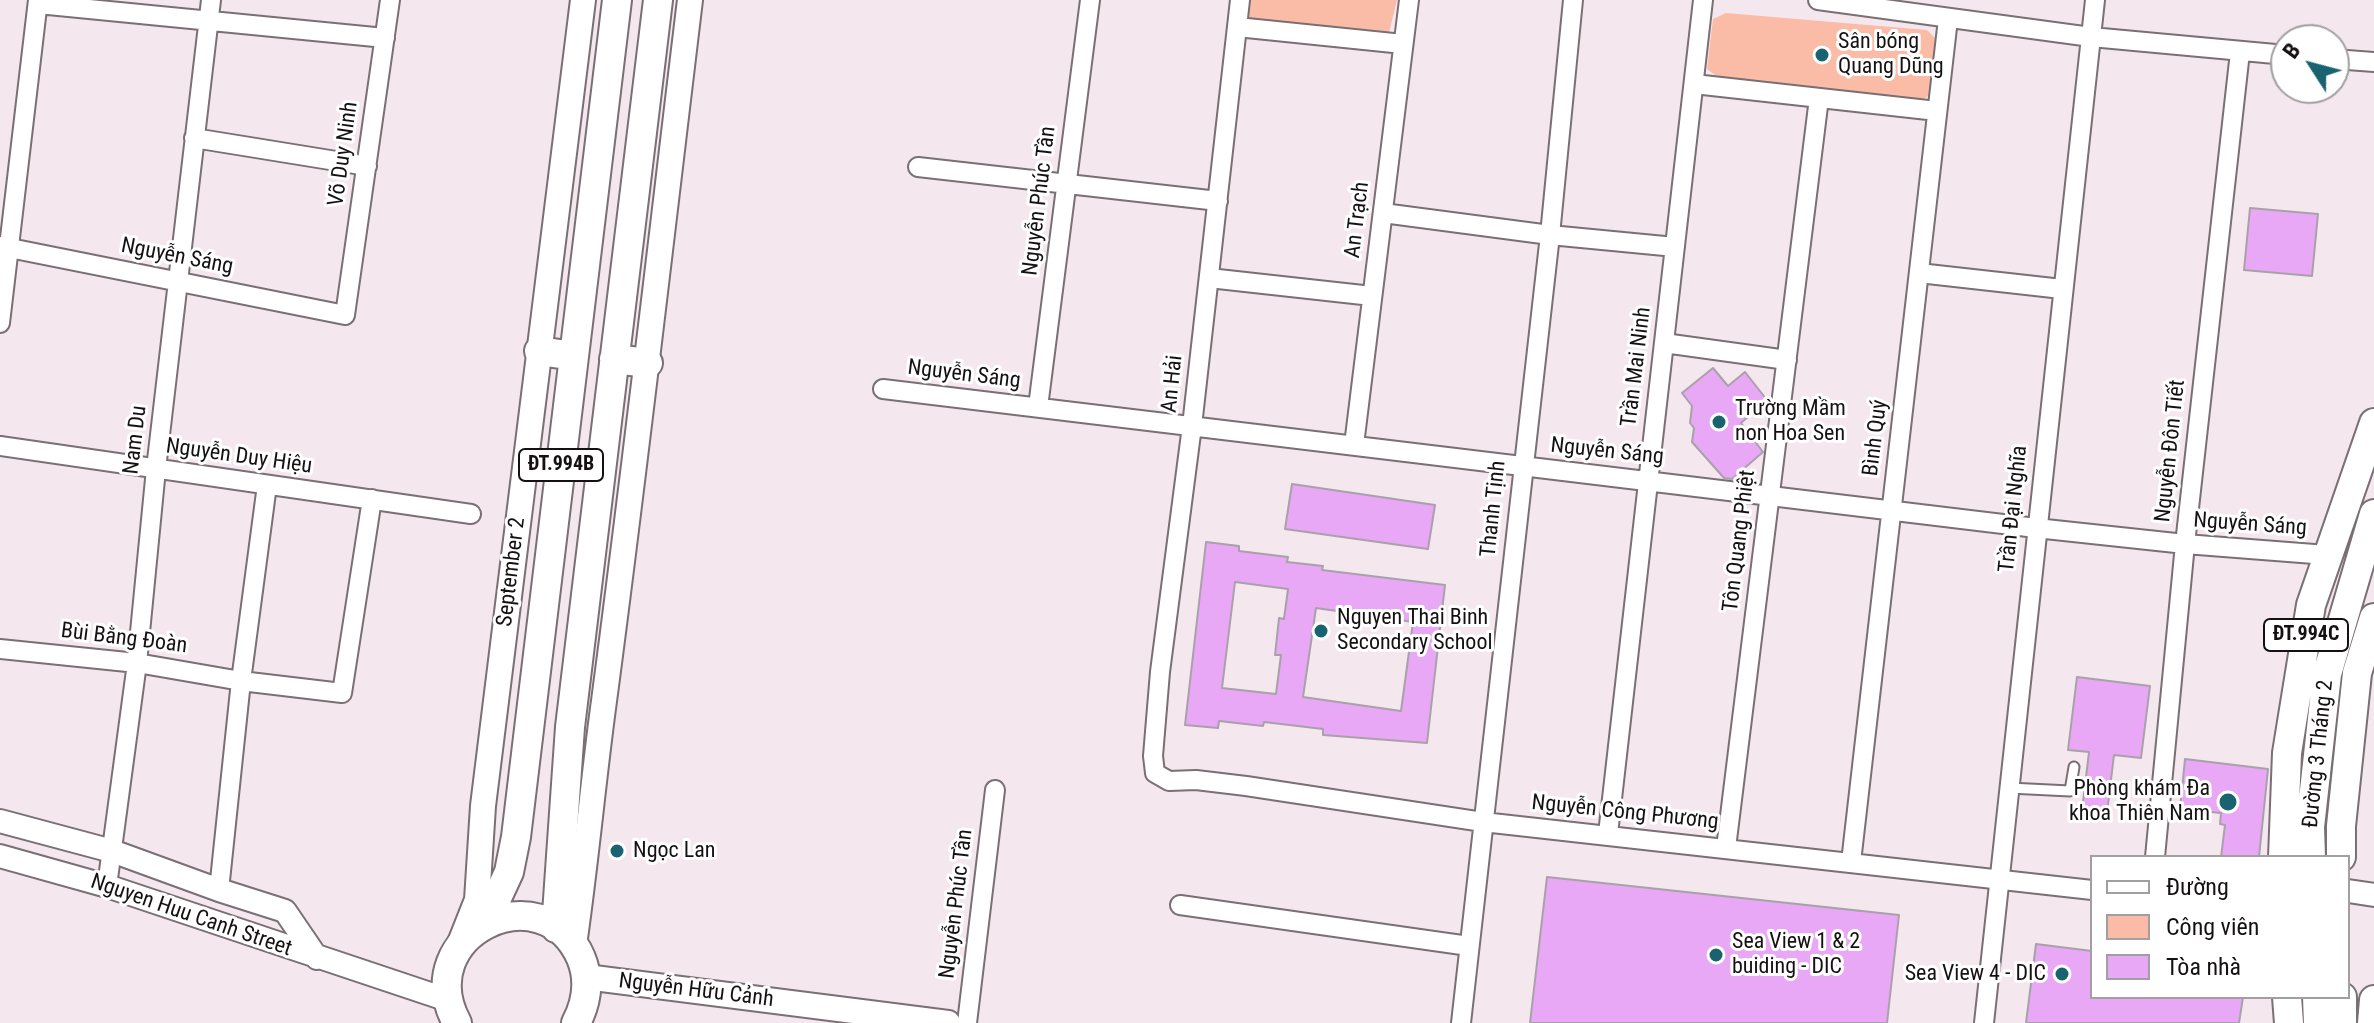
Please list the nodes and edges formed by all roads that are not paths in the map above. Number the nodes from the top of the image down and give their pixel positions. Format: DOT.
graph roads {
  1 [pos="211,0"];
  2 [pos="390,0"];
  3 [pos="583,0"];
  4 [pos="617,0"];
  5 [pos="658,0"];
  6 [pos="690,0"];
  7 [pos="1090,0"];
  8 [pos="1240,0"];
  9 [pos="1409,0"];
  10 [pos="1573,0"];
  11 [pos="1703,0"];
  12 [pos="2095,0"];
  13 [pos="1828,1"];
  14 [pos="38,2"];
  15 [pos="1948,19"];
  16 [pos="208,21"];
  17 [pos="1237,27"];
  18 [pos="2091,37"];
  19 [pos="385,38"];
  20 [pos="1403,44"];
  21 [pos="2240,52"];
  22 [pos="2270,54"];
  23 [pos="2350,60"];
  24 [pos="2374,62"];
  25 [pos="1694,84"];
  26 [pos="1819,98"];
  27 [pos="1937,111"];
  28 [pos="194,138"];
  29 [pos="367,166"];
  30 [pos="918,167"];
  31 [pos="1066,185"];
  32 [pos="1218,201"];
  33 [pos="1383,213"];
  34 [pos="1550,235"];
  35 [pos="4,247"];
  36 [pos="1675,247"];
  37 [pos="1919,273"];
  38 [pos="1209,278"];
  39 [pos="179,282"];
  40 [pos="2062,289"];
  41 [pos="1372,296"];
  42 [pos="345,315"];
  43 [pos="0,323"];
  44 [pos="1664,343"];
  45 [pos="539,351"];
  46 [pos="574,356"];
  47 [pos="614,359"];
  48 [pos="1787,360"];
  49 [pos="648,363"];
  50 [pos="883,389"];
  51 [pos="1038,407"];
  52 [pos="2374,423"];
  53 [pos="1192,426"];
  54 [pos="1354,445"];
  55 [pos="0,446"];
  56 [pos="1523,468"];
  57 [pos="156,469"];
  58 [pos="1648,481"];
  59 [pos="267,485"];
  60 [pos="1770,495"];
  61 [pos="372,499"];
  62 [pos="1892,510"];
  63 [pos="471,514"];
  64 [pos="2374,514"];
  65 [pos="2036,528"];
  66 [pos="2185,544"];
  67 [pos="2327,555"];
  68 [pos="2374,618"];
  69 [pos="0,649"];
  70 [pos="137,663"];
  71 [pos="241,681"];
  72 [pos="2362,735"];
  73 [pos="2074,767"];
  74 [pos="1155,773"];
  75 [pos="2009,788"];
  76 [pos="995,790"];
  77 [pos="0,821"];
  78 [pos="1483,822"];
  79 [pos="1608,834"];
  80 [pos="1726,848"];
  81 [pos="112,851"];
  82 [pos="2155,855"];
  83 [pos="2283,855"];
  84 [pos="2311,855"];
  85 [pos="2341,855"];
  86 [pos="0,856"];
  87 [pos="1851,862"];
  88 [pos="2000,880"];
  89 [pos="107,886"];
  90 [pos="219,890"];
  91 [pos="2090,890"];
  92 [pos="2350,891"];
  93 [pos="2374,895"];
  94 [pos="1180,905"];
  95 [pos="485,924"];
  96 [pos="565,936"];
  97 [pos="1469,946"];
  98 [pos="457,950"];
  99 [pos="317,958"];
  100 [pos="586,977"];
  101 [pos="2287,999"];
  102 [pos="2317,999"];
  103 [pos="2342,999"];
  104 [pos="2374,1000"];
  105 [pos="2374,1010"];
  106 [pos="455,1017"];
  107 [pos="582,1022"];
  108 [pos="948,1023"];
  109 [pos="967,1023"];
  110 [pos="1461,1023"];
  111 [pos="1984,1023"];
  112 [pos="2289,1023"];
  113 [pos="2318,1023"];
  114 [pos="2342,1023"];
  115 [pos="2372,1023"];
  1 -- 16 [label="street, Nam Du"];
  2 -- 19 [label="street, Võ Duy Ninh"];
  3 -- 45 [label="main road, September 2 / ĐT.994B"];
  4 -- 46 [label="main road, September 2 / ĐT.994B"];
  5 -- 47 [label="main road, ĐT.994B"];
  6 -- 49 [label="main road, ĐT.994B"];
  7 -- 31 [label="street, Nguyễn Phúc Tần"];
  8 -- 17 [label="street, An Hải"];
  9 -- 20 [label="street, An Trạch"];
  10 -- 34 [label="street, Thanh Tịnh"];
  11 -- 25 [label="street, Trần Mai Ninh"];
  12 -- 18 [label="street, Trần Đại Nghĩa"];
  13 -- 15 [label="street"];
  14 -- 16 [label="street"];
  14 -- 35 [label="street"];
  15 -- 18 [label="street"];
  15 -- 27 [label="street, Bình Quý"];
  16 -- 19 [label="street"];
  16 -- 28 [label="street, Nam Du"];
  17 -- 20 [label="street"];
  17 -- 32 [label="street, An Hải"];
  18 -- 21 [label="street"];
  18 -- 40 [label="street, Trần Đại Nghĩa"];
  19 -- 29 [label="street, Võ Duy Ninh"];
  20 -- 33 [label="street, An Trạch"];
  21 -- 22 [label="street"];
  21 -- 66 [label="street, Nguyễn Đôn Tiết"];
  23 -- 24 [label="street"];
  25 -- 26 [label="street"];
  25 -- 36 [label="street, Trần Mai Ninh"];
  26 -- 27 [label="street"];
  26 -- 48 [label="street, Tôn Quang Phiệt"];
  27 -- 37 [label="street, Bình Quý"];
  28 -- 29 [label="street"];
  28 -- 39 [label="street, Nam Du"];
  29 -- 42 [label="street, Võ Duy Ninh"];
  30 -- 31 [label="street"];
  31 -- 32 [label="street"];
  31 -- 51 [label="street, Nguyễn Phúc Tần"];
  32 -- 38 [label="street, An Hải"];
  33 -- 34 [label="street"];
  33 -- 41 [label="street, An Trạch"];
  34 -- 36 [label="street"];
  34 -- 56 [label="street, Thanh Tịnh"];
  35 -- 39 [label="street, Nguyễn Sáng"];
  35 -- 43 [label="street"];
  36 -- 44 [label="street, Trần Mai Ninh"];
  37 -- 40 [label="street"];
  37 -- 62 [label="street, Bình Quý"];
  38 -- 41 [label="street"];
  38 -- 53 [label="street, An Hải"];
  39 -- 42 [label="street, Nguyễn Sáng"];
  39 -- 57 [label="street, Nam Du"];
  40 -- 65 [label="street, Trần Đại Nghĩa"];
  41 -- 54 [label="street, An Trạch"];
  44 -- 48 [label="street"];
  44 -- 58 [label="street, Trần Mai Ninh"];
  45 -- 46 [label="main road"];
  45 -- 98 [label="main road, September 2 / ĐT.994B"];
  46 -- 95 [label="main road, September 2 / ĐT.994B"];
  47 -- 49 [label="main road"];
  47 -- 96 [label="main road, ĐT.994B"];
  48 -- 60 [label="street, Tôn Quang Phiệt"];
  49 -- 96 [label="main road, ĐT.994B"];
  50 -- 51 [label="street, Nguyễn Sáng"];
  51 -- 53 [label="street, Nguyễn Sáng"];
  52 -- 67 [label="main road, Đường 3 Tháng 2 / ĐT.994C"];
  53 -- 54 [label="street, Nguyễn Sáng"];
  53 -- 74 [label="street, An Hải"];
  54 -- 56 [label="street, Nguyễn Sáng"];
  55 -- 57 [label="street, Nguyễn Duy Hiệu"];
  56 -- 58 [label="street, Nguyễn Sáng"];
  56 -- 78 [label="street, Thanh Tịnh"];
  57 -- 59 [label="street, Nguyễn Duy Hiệu"];
  57 -- 70 [label="street, Nam Du"];
  58 -- 60 [label="street, Nguyễn Sáng"];
  58 -- 79 [label="street, Trần Mai Ninh"];
  59 -- 61 [label="street, Nguyễn Duy Hiệu"];
  59 -- 71 [label="street"];
  60 -- 62 [label="street, Nguyễn Sáng"];
  60 -- 80 [label="street, Tôn Quang Phiệt"];
  61 -- 63 [label="street, Nguyễn Duy Hiệu"];
  61 -- 71 [label="street, Bùi Bằng Đoàn"];
  62 -- 65 [label="street, Nguyễn Sáng"];
  62 -- 87 [label="street, Bình Quý"];
  64 -- 84 [label="main road, Đường 3 Tháng 2 / ĐT.994C"];
  65 -- 66 [label="street, Nguyễn Sáng"];
  65 -- 75 [label="street, Trần Đại Nghĩa"];
  66 -- 67 [label="street, Nguyễn Sáng"];
  66 -- 82 [label="street, Nguyễn Đôn Tiết"];
  67 -- 83 [label="main road, Đường 3 Tháng 2 / ĐT.994C"];
  68 -- 72 [label="main road, Đường 3 Tháng 2 / ĐT.994C"];
  69 -- 70 [label="street, Bùi Bằng Đoàn"];
  70 -- 71 [label="street, Bùi Bằng Đoàn"];
  70 -- 81 [label="street, Nam Du"];
  71 -- 90 [label="street"];
  72 -- 85 [label="main road, Đường 3 Tháng 2 / ĐT.994C"];
  73 -- 75 [label="lane"];
  74 -- 78 [label="street, Nguyễn Công Phương"];
  75 -- 88 [label="street, Trần Đại Nghĩa"];
  76 -- 109 [label="street, Nguyễn Phúc Tần"];
  77 -- 81 [label="street, Nguyen Huu Canh Street"];
  78 -- 79 [label="street, Nguyễn Công Phương"];
  78 -- 97 [label="street, Thanh Tịnh"];
  79 -- 80 [label="street, Nguyễn Công Phương"];
  80 -- 87 [label="street, Nguyễn Công Phương"];
  81 -- 89 [label="street, Nam Du"];
  81 -- 90 [label="street, Nguyen Huu Canh Street"];
  86 -- 89 [label="street, Nguyen Huu Canh Street"];
  87 -- 88 [label="street, Nguyễn Công Phương"];
  88 -- 91 [label="street, Nguyễn Công Phương"];
  88 -- 111 [label="street, Trần Đại Nghĩa"];
  89 -- 99 [label="street, Nguyen Huu Canh Street"];
  90 -- 99 [label="street, Nguyen Huu Canh Street"];
  92 -- 93 [label="street"];
  94 -- 97 [label="street"];
  95 -- 96 [label="main road"];
  95 -- 98 [label="main road, ĐT.994B"];
  96 -- 100 [label="main road, ĐT.994B"];
  97 -- 110 [label="street, Thanh Tịnh"];
  98 -- 106 [label="main road, ĐT.994B"];
  99 -- 106 [label="street"];
  100 -- 107 [label="main road"];
  100 -- 108 [label="main road, Nguyễn Hữu Cảnh"];
  101 -- 112 [label="main road"];
  102 -- 113 [label="main road"];
  103 -- 114 [label="main road"];
  104 -- 105 [label="main road"];
  105 -- 114 [label="street"];
  105 -- 115 [label="main road"];
}
